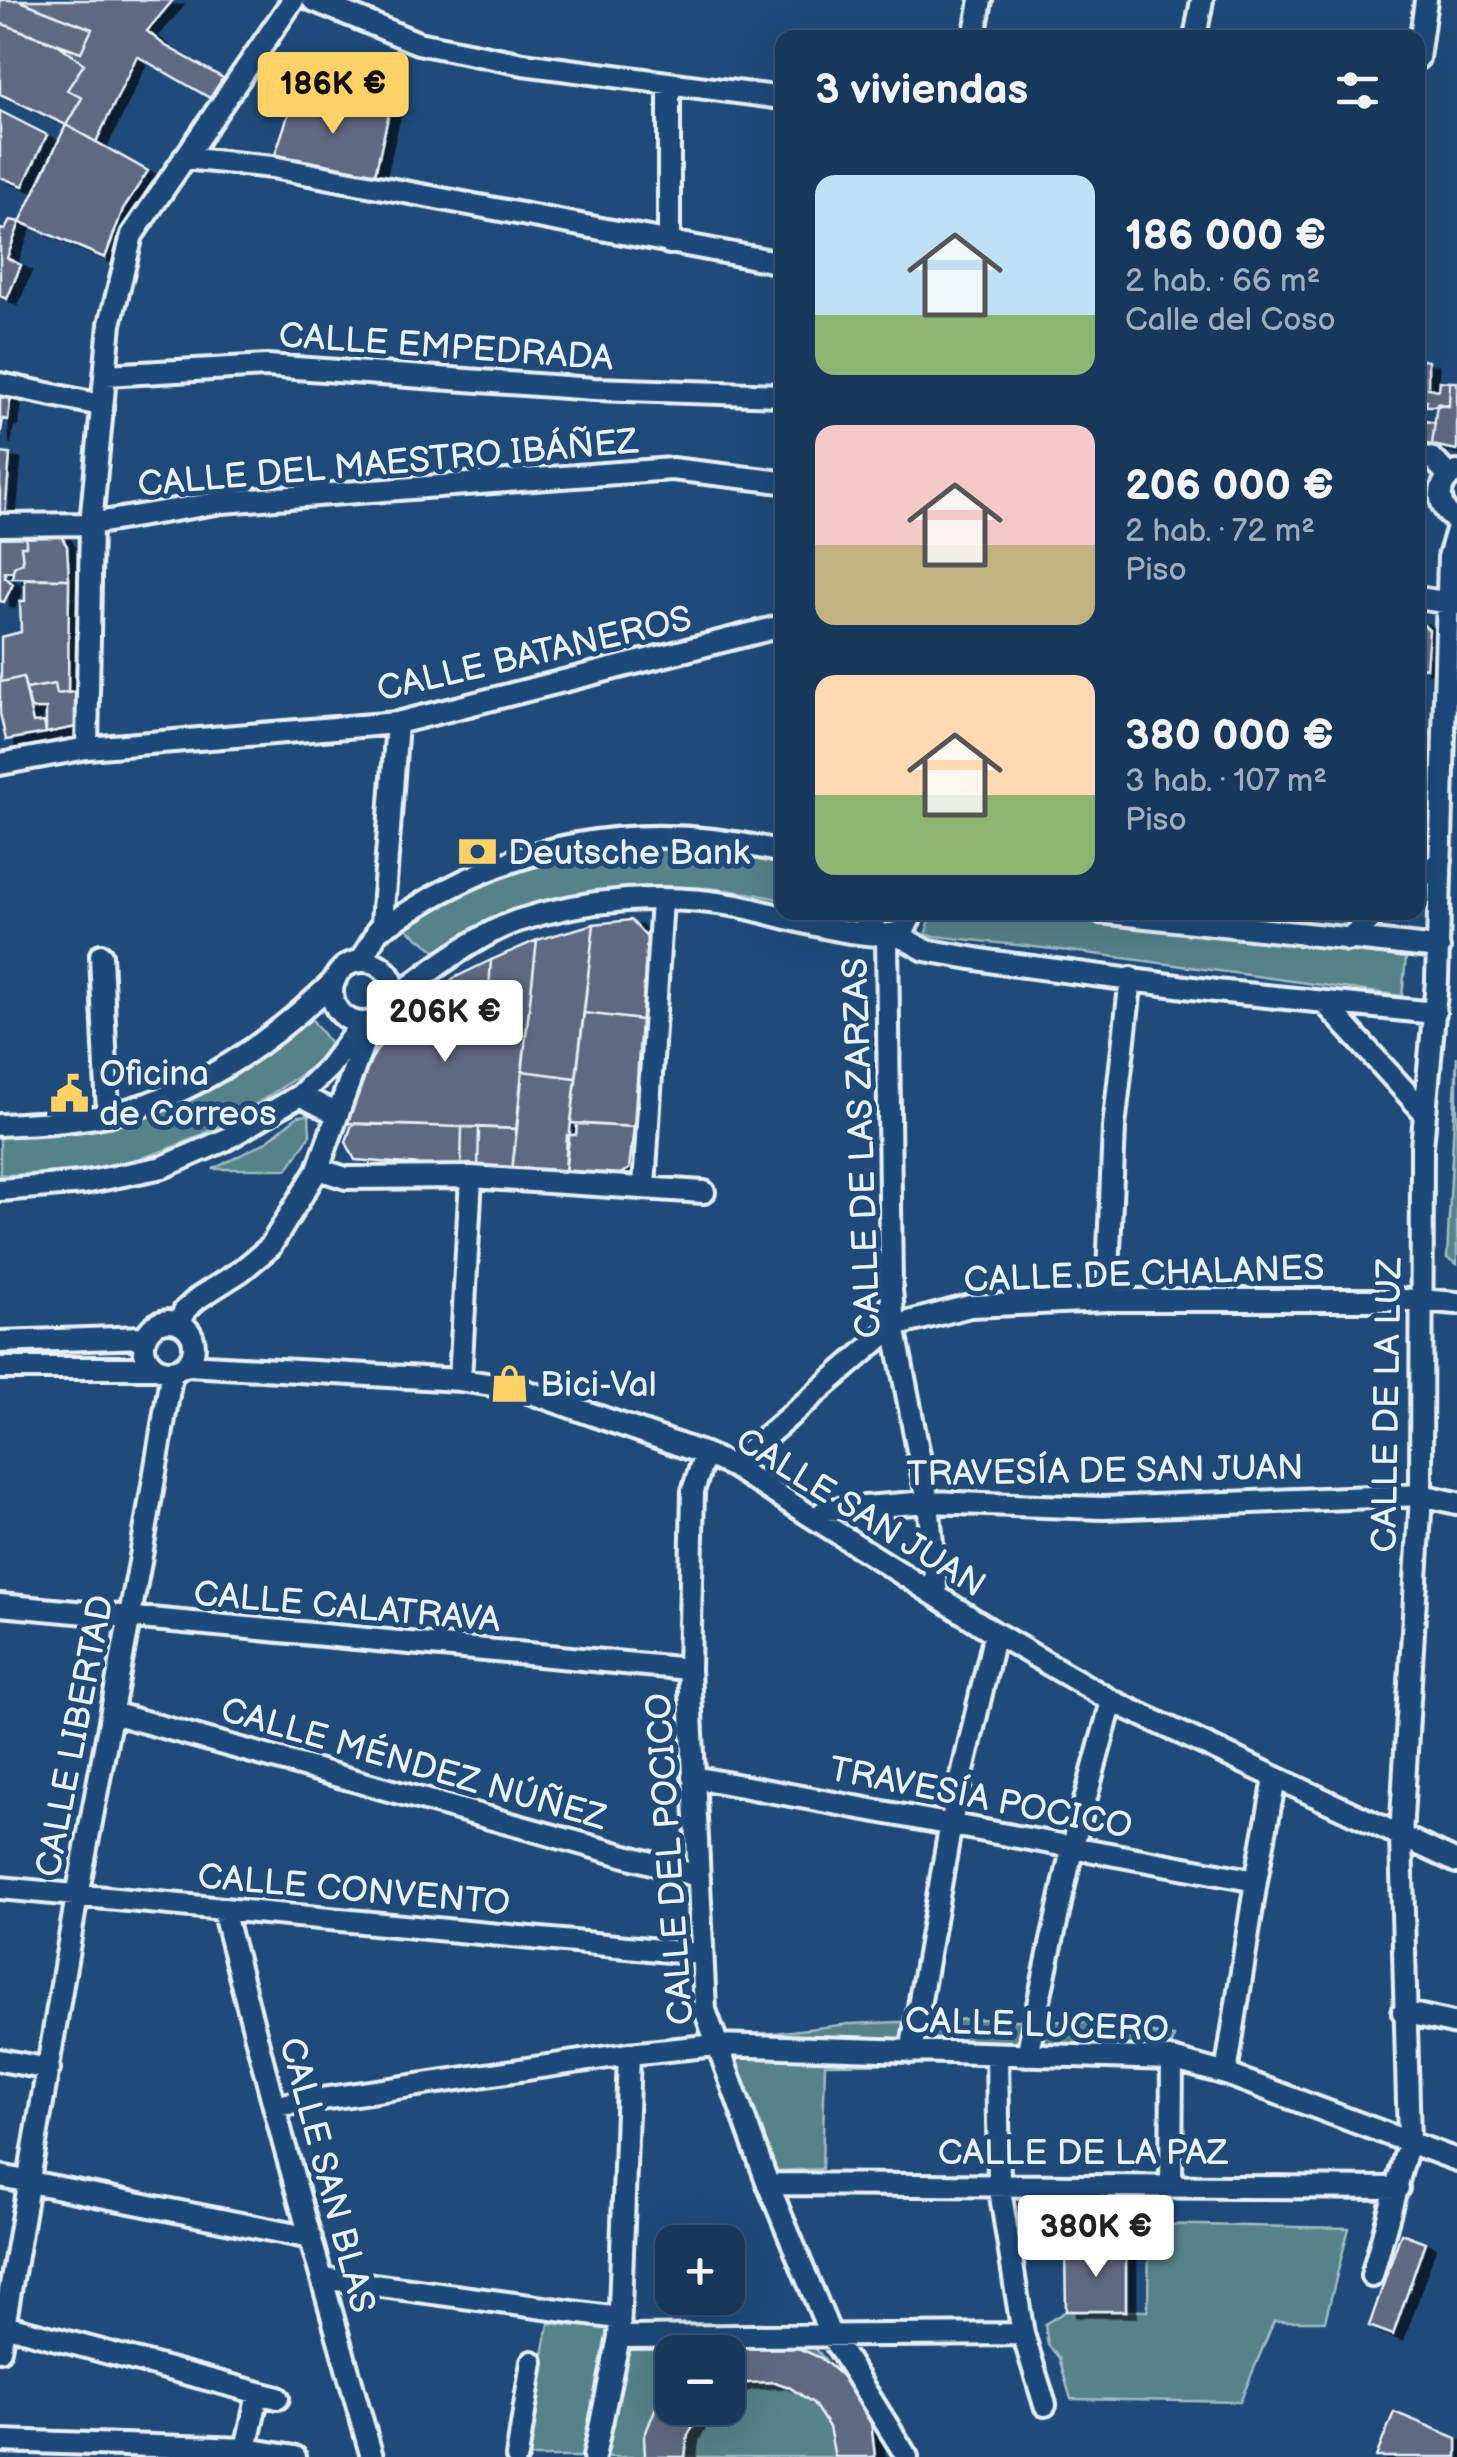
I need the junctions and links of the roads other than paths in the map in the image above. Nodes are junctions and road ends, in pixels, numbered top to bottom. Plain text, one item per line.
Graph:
1 (294, 0) edge
2 (313, 0) edge
3 (981, 0) edge
4 (1202, 0) edge
5 (1426, 0) edge
6 (975, 30) edge
7 (1196, 30) edge
8 (1422, 30) edge
9 (668, 84) junction
10 (775, 97) edge
11 (184, 158) junction
12 (669, 243) junction
13 (775, 262) edge
14 (105, 375) junction
15 (0, 384) edge
16 (775, 395) edge
17 (102, 405) junction
18 (1425, 457) edge
19 (1453, 474) edge
20 (775, 481) edge
21 (1457, 521) edge
22 (91, 524) junction
23 (0, 525) edge
24 (1457, 530) edge
25 (1425, 599) edge
26 (1452, 603) edge
27 (775, 628) edge
28 (397, 723) junction
29 (88, 748) junction
30 (0, 764) edge
31 (775, 851) edge
32 (1441, 860) junction
33 (1425, 874) edge
34 (662, 900) junction
35 (775, 915) edge
36 (797, 920) edge
37 (866, 920) edge
38 (911, 920) edge
39 (1170, 920) edge
40 (1370, 920) edge
41 (377, 931) junction
42 (888, 934) junction
43 (1347, 940) junction
44 (1438, 948) junction
45 (100, 955) dead end
46 (361, 962) junction
47 (1131, 978) junction
48 (335, 980) junction
49 (394, 999) junction
50 (1325, 1003) junction
51 (1435, 1013) junction
52 (367, 1023) junction
53 (300, 1096) junction
54 (1426, 1113) junction
55 (337, 1114) junction
56 (108, 1115) junction
57 (0, 1125) edge
58 (318, 1169) junction
59 (471, 1177) junction
60 (644, 1186) junction
61 (0, 1190) edge
62 (704, 1192) dead end
63 (1107, 1300) junction
64 (1420, 1300) junction
65 (1457, 1303) edge
66 (182, 1324) junction
67 (894, 1326) junction
68 (145, 1336) junction
69 (0, 1342) edge
70 (0, 1368) edge
71 (171, 1368) junction
72 (460, 1380) junction
73 (705, 1454) junction
74 (732, 1466) junction
75 (1421, 1495) junction
76 (928, 1502) junction
77 (1457, 1503) edge
78 (816, 1518) junction
79 (937, 1596) junction
80 (0, 1606) edge
81 (128, 1619) junction
82 (995, 1633) junction
83 (689, 1670) junction
84 (1112, 1701) junction
85 (112, 1713) junction
86 (694, 1776) junction
87 (1275, 1779) junction
88 (951, 1823) junction
89 (1401, 1836) junction
90 (1072, 1849) junction
91 (1457, 1862) edge
92 (698, 1876) junction
93 (1256, 1882) junction
94 (0, 1888) edge
95 (77, 1896) junction
96 (222, 1910) junction
97 (701, 1954) junction
98 (1403, 2012) junction
99 (1457, 2024) edge
100 (716, 2045) junction
101 (911, 2052) junction
102 (629, 2054) junction
103 (1027, 2054) junction
104 (998, 2055) junction
105 (1172, 2059) junction
106 (0, 2060) edge
107 (49, 2069) junction
108 (1226, 2074) junction
109 (274, 2106) junction
110 (1409, 2141) junction
111 (1457, 2160) edge
112 (0, 2176) edge
113 (29, 2181) junction
114 (999, 2183) junction
115 (768, 2184) junction
116 (1171, 2185) junction
117 (1398, 2188) junction
118 (311, 2238) junction
119 (1372, 2276) dead end
120 (322, 2278) junction
121 (2, 2324) edge
122 (619, 2328) junction
123 (830, 2334) junction
124 (1023, 2334) junction
125 (0, 2350) edge
126 (532, 2362) dead end
127 (1045, 2405) dead end
128 (0, 2441) edge
129 (246, 2449) junction
130 (295, 2457) edge
131 (372, 2457) edge
132 (517, 2457) edge
133 (594, 2457) edge
134 (907, 2457) edge

1 - 11 street
2 - 9 street
3 - 6 street
4 - 7 street
5 - 8 street
9 - 10 street
9 - 12 street
11 - 12 street
11 - 14 street
12 - 13 street
14 - 16 street, CALLE EMPEDRADA
14 - 17 street
15 - 17 street
17 - 22 street
18 - 19 street
19 - 21 street
20 - 22 street, CALLE DEL MAESTRO IBÁÑEZ
22 - 23 street, CALLE DEL MAESTRO IBÁÑEZ
22 - 29 street
24 - 26 street, CALLE DE LA LUZ
25 - 26 street
26 - 32 street, CALLE DE LA LUZ
27 - 28 street, CALLE BATANEROS
28 - 29 street, CALLE BATANEROS
28 - 41 street
29 - 30 street, CALLE BATANEROS
31 - 41 street
32 - 33 street
32 - 44 street, CALLE DE LA LUZ
34 - 35 street
34 - 49 street
34 - 60 street
36 - 42 street
37 - 42 street
38 - 42 street
39 - 43 street
40 - 43 street
41 - 46 street
42 - 47 street
42 - 67 street, CALLE DE LAS ZARZAS
43 - 44 street
44 - 51 street, CALLE DE LA LUZ
45 - 56 street
46 - 48 street
46 - 49 street
47 - 50 street
47 - 63 street
48 - 52 street
48 - 56 street
49 - 52 street
50 - 51 street
50 - 54 street
51 - 54 street, CALLE DE LA LUZ
52 - 53 street
52 - 55 street
53 - 55 street
53 - 61 street
54 - 64 street, CALLE DE LA LUZ
55 - 58 street
56 - 57 street
58 - 59 street
58 - 66 street
59 - 60 street
59 - 72 street
60 - 62 street
63 - 64 street, CALLE DE CHALANES
63 - 67 street, CALLE DE CHALANES
64 - 65 street, CALLE DE CHALANES
64 - 75 street, CALLE DE LA LUZ
66 - 68 street
66 - 71 street
67 - 74 street
67 - 76 street, CALLE DE LAS ZARZAS
68 - 69 street
68 - 71 street
70 - 71 street, CALLE SAN JUAN
71 - 72 street, CALLE SAN JUAN
71 - 81 street, CALLE LIBERTAD
72 - 73 street, CALLE SAN JUAN
73 - 74 street, CALLE SAN JUAN
73 - 83 street, CALLE DEL POCICO
74 - 78 street, CALLE SAN JUAN
75 - 76 street, TRAVESÍA DE SAN JUAN
75 - 77 street, TRAVESÍA DE SAN JUAN
75 - 89 street, CALLE DE LA LUZ
76 - 78 street, TRAVESÍA DE SAN JUAN
76 - 79 street, CALLE DE LAS ZARZAS
78 - 79 street, CALLE SAN JUAN
79 - 82 street, CALLE SAN JUAN
80 - 81 street, CALLE CALATRAVA
81 - 83 street, CALLE CALATRAVA
81 - 85 street, CALLE LIBERTAD
82 - 84 street, CALLE SAN JUAN
82 - 88 street
83 - 86 street, CALLE DEL POCICO
84 - 87 street, CALLE SAN JUAN
84 - 90 street
85 - 92 street, CALLE MÉNDEZ NÚÑEZ
85 - 95 street, CALLE LIBERTAD
86 - 88 street, TRAVESÍA POCICO
86 - 92 street, CALLE DEL POCICO
87 - 89 street, CALLE SAN JUAN
87 - 93 street
88 - 90 street, TRAVESÍA POCICO
88 - 101 street
89 - 91 street, CALLE SAN JUAN
89 - 98 street, CALLE DE LA LUZ
90 - 93 street, TRAVESÍA POCICO
90 - 103 street
92 - 97 street, CALLE DEL POCICO
93 - 108 street
94 - 95 street, CALLE CONVENTO
95 - 96 street, CALLE CONVENTO
95 - 107 street, CALLE LIBERTAD
96 - 97 street, CALLE CONVENTO
96 - 109 street, CALLE SAN BLAS
97 - 100 street, CALLE DEL POCICO
98 - 99 street
98 - 110 street, CALLE DE LA LUZ
100 - 101 street, CALLE LUCERO
100 - 102 street, CALLE LUCERO
100 - 115 street, CALLE DEL POCICO
101 - 104 street, CALLE LUCERO
102 - 109 street, CALLE LUCERO
102 - 122 street
103 - 104 street, CALLE LUCERO
103 - 105 street, CALLE LUCERO
104 - 114 street
105 - 108 street, CALLE LUCERO
105 - 116 street
106 - 107 street
107 - 113 street, CALLE LIBERTAD
108 - 110 street, CALLE LUCERO
109 - 118 street, CALLE SAN BLAS
110 - 111 street, CALLE LUCERO
110 - 117 street, CALLE DE LA LUZ
112 - 113 street
113 - 118 street
113 - 121 street, CALLE LIBERTAD
114 - 115 street, CALLE DE LA PAZ
114 - 116 street, CALLE DE LA PAZ
114 - 124 street
115 - 123 street, CALLE DEL POCICO
116 - 117 street, CALLE DE LA PAZ
117 - 119 street, CALLE DE LA LUZ
118 - 120 street, CALLE SAN BLAS
120 - 122 street
120 - 131 street, CALLE SAN BLAS
121 - 125 street, CALLE LIBERTAD
121 - 129 street
122 - 123 street
122 - 133 street
123 - 124 street
123 - 134 street, CALLE DEL POCICO
124 - 127 street
126 - 132 street
128 - 129 street
129 - 130 street

